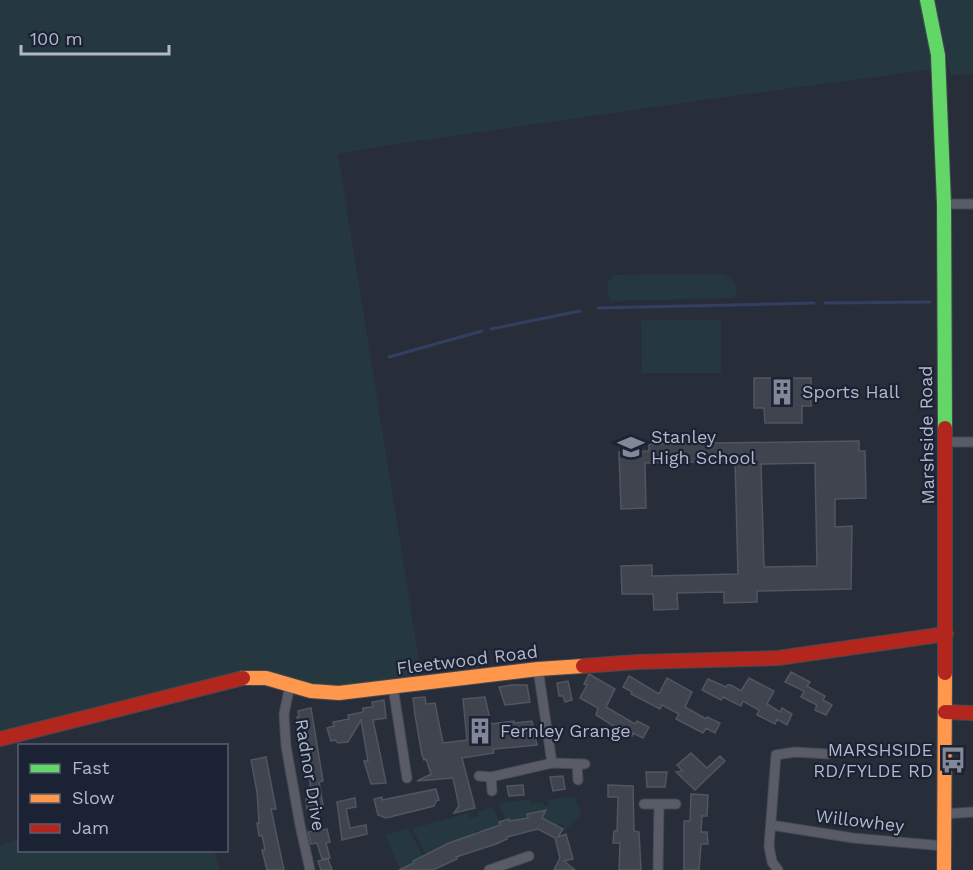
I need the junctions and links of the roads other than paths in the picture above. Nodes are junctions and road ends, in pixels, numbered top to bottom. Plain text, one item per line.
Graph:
1 (927, 0) edge
2 (944, 204) junction
3 (973, 204) edge
4 (945, 442) junction
5 (973, 442) edge
6 (946, 634) junction
7 (538, 669) junction
8 (290, 685) junction
9 (393, 687) junction
10 (945, 712) junction
11 (973, 713) edge
12 (0, 739) edge
13 (828, 754) dead end
14 (552, 763) junction
15 (479, 776) dead end
16 (491, 777) junction
17 (407, 778) dead end
18 (578, 780) dead end
19 (492, 791) dead end
20 (644, 804) dead end
21 (659, 804) junction
22 (676, 804) dead end
23 (973, 812) edge
24 (943, 814) junction
25 (771, 825) junction
26 (944, 846) junction
27 (529, 856) dead end
28 (310, 870) edge
29 (489, 870) edge
30 (658, 870) edge
31 (778, 870) edge
32 (944, 870) edge

1 - 2 street, Marshside Road
2 - 3 street
2 - 4 street, Marshside Road
4 - 5 street
4 - 6 street, Marshside Road
6 - 7 street, Fleetwood Road
6 - 10 street, Marshside Road
7 - 9 street, Fleetwood Road
7 - 14 street
8 - 9 street, Fleetwood Road
8 - 12 street, Fleetwood Road
8 - 28 street, Radnor Drive
9 - 17 street
10 - 11 street
10 - 24 street, Marshside Road
13 - 25 street
14 - 16 street
14 - 18 street
15 - 16 street
16 - 19 street
20 - 21 street
21 - 22 street
21 - 30 street
23 - 24 street
24 - 26 street, Marshside Road
25 - 26 street, Willowhey
25 - 31 street
26 - 32 street, Marshside Road
27 - 29 street

